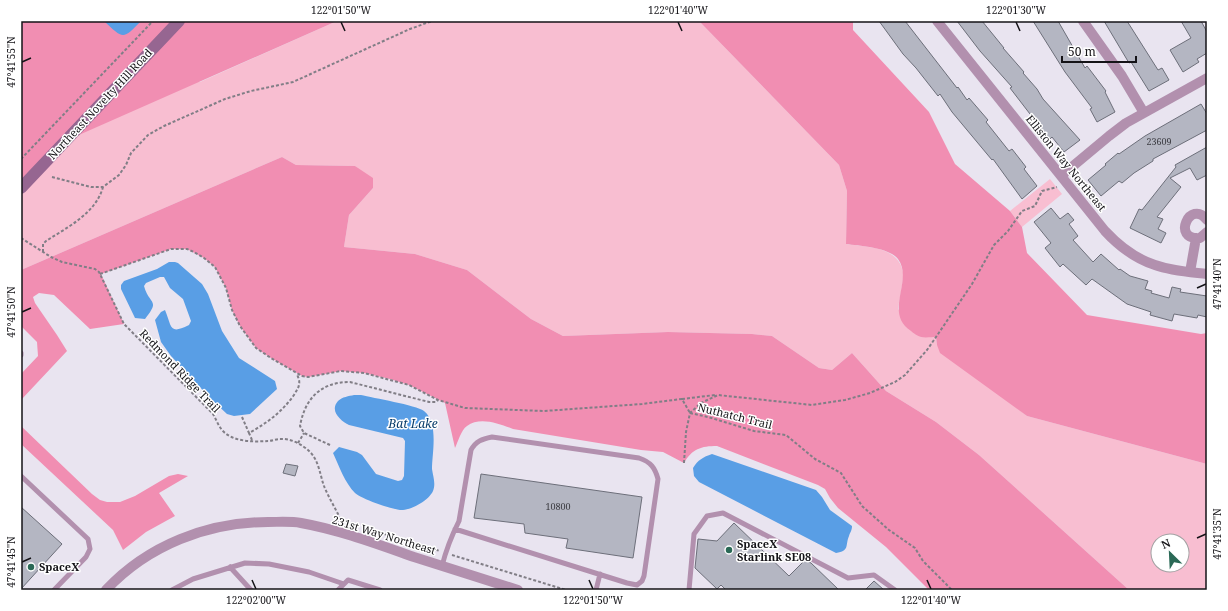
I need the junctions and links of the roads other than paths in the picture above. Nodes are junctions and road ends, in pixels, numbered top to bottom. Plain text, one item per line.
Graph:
1 (179, 21) edge
2 (937, 21) edge
3 (1083, 21) edge
4 (1207, 78) edge
5 (1144, 113) junction
6 (1061, 176) junction
7 (21, 188) edge
8 (1207, 220) edge
9 (1207, 232) edge
10 (1196, 238) junction
11 (1190, 272) junction
12 (1207, 274) edge
13 (21, 476) edge
14 (455, 529) junction
15 (442, 566) junction
16 (230, 567) junction
17 (600, 574) junction
18 (344, 584) junction
19 (54, 590) edge
20 (106, 590) edge
21 (172, 590) edge
22 (251, 590) edge
23 (338, 590) edge
24 (380, 590) edge
25 (518, 590) edge
26 (596, 590) edge
27 (689, 590) edge
28 (895, 590) edge

1 - 7 main road, Northeast Novelty Hill Road
2 - 6 street, Elliston Way Northeast
3 - 5 street
4 - 5 street
5 - 6 street
6 - 11 street, Elliston Way Northeast
8 - 10 street
9 - 10 street
10 - 11 street
11 - 12 street, Elliston Way Northeast
13 - 19 lane
14 - 15 lane
14 - 17 lane
14 - 17 lane
15 - 20 street, 231st Way Northeast
15 - 25 street, 231st Way Northeast
16 - 18 lane
16 - 21 lane
16 - 22 lane
17 - 26 lane
18 - 23 lane
18 - 24 lane
27 - 28 lane

